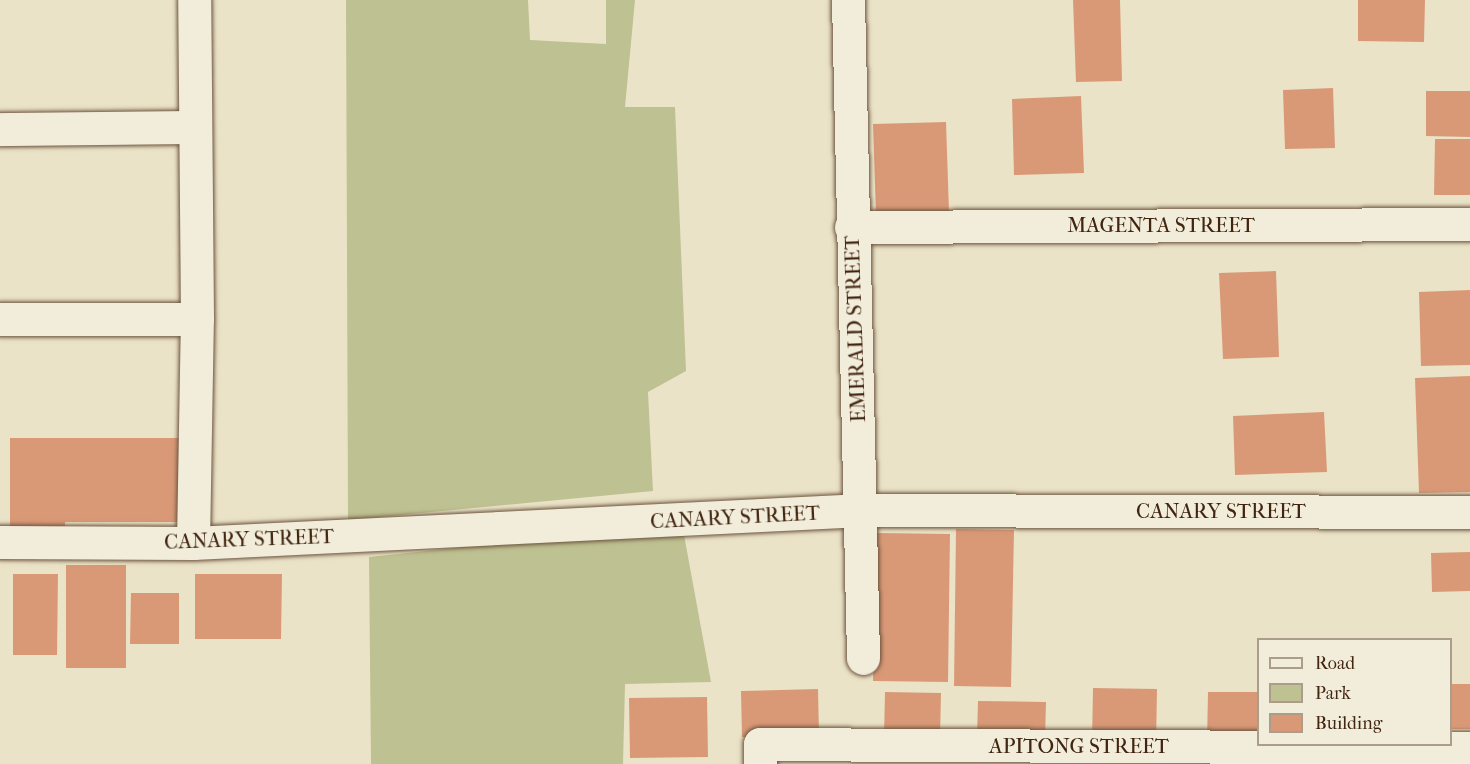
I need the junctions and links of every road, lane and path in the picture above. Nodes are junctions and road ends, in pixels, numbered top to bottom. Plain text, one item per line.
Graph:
1 (194, 0) edge
2 (848, 0) edge
3 (195, 127) junction
4 (0, 129) edge
5 (1470, 224) edge
6 (851, 226) junction
7 (0, 319) edge
8 (196, 319) junction
9 (862, 510) junction
10 (1470, 512) edge
11 (0, 542) edge
12 (193, 543) junction
13 (863, 658) dead end
14 (1470, 748) edge
15 (760, 754) edge

1 - 3 street
2 - 6 street, EMERALD STREET
3 - 4 street
3 - 8 street
5 - 6 street, MAGENTA STREET
6 - 9 street, EMERALD STREET
7 - 8 street
8 - 12 street
9 - 10 street, CANARY STREET
9 - 12 street, CANARY STREET
9 - 13 street, EMERALD STREET
11 - 12 street, CANARY STREET
14 - 15 street, APITONG STREET

